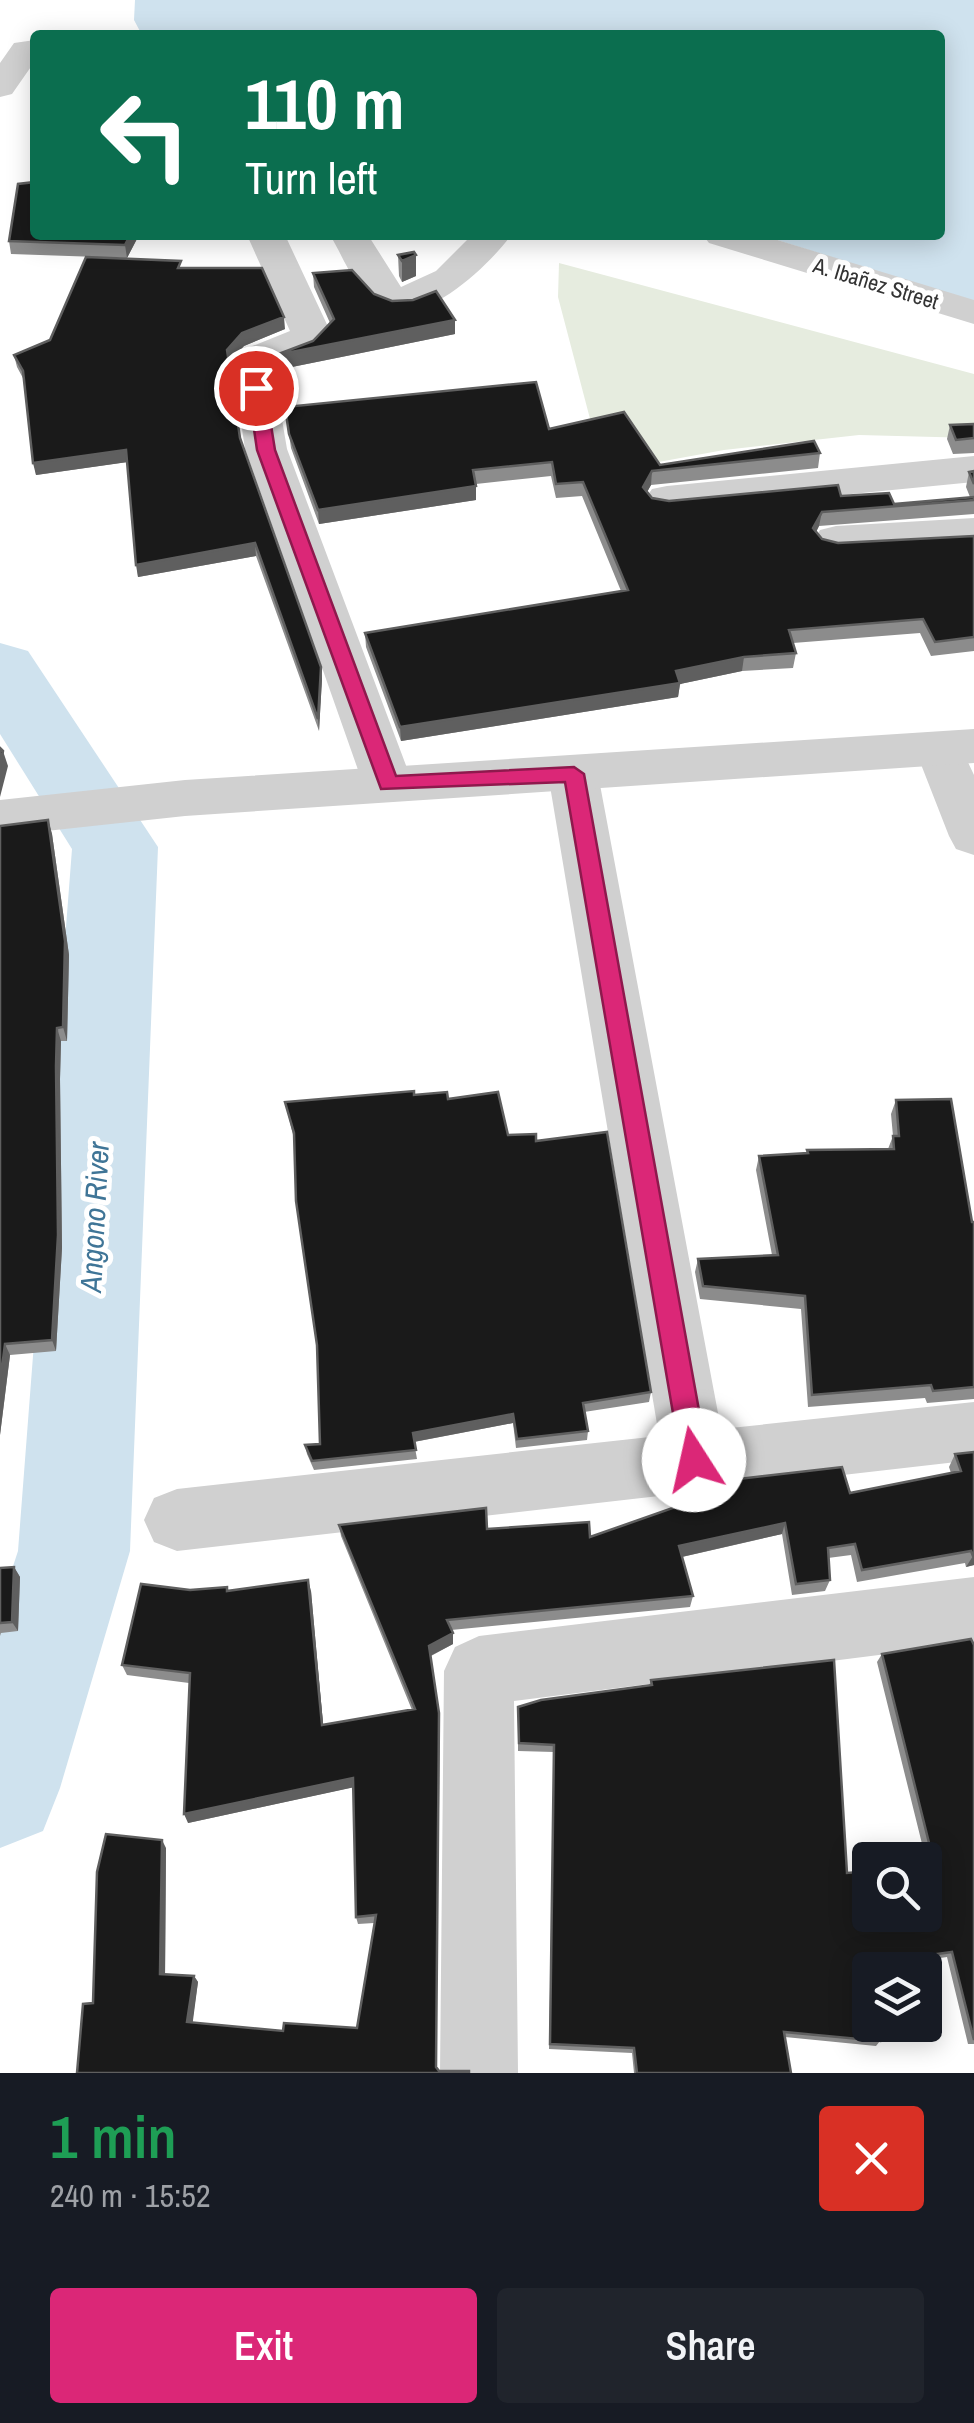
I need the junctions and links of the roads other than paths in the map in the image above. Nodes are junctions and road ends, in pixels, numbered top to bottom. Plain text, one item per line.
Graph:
1 (30, 50) edge
2 (0, 87) edge
3 (268, 240) edge
4 (353, 240) edge
5 (488, 240) edge
6 (738, 240) edge
7 (974, 312) edge
8 (974, 469) edge
9 (667, 499) edge
10 (974, 532) edge
11 (836, 540) edge
12 (956, 747) edge
13 (574, 774) junction
14 (388, 784) junction
15 (16, 816) edge
16 (974, 836) edge
17 (974, 1431) edge
18 (694, 1460) junction
19 (177, 1520) dead end
20 (974, 1610) edge
21 (478, 2073) edge

1 - 2 street
3 - 14 street
4 - 5 street
6 - 7 street, A. Ibañez Street
8 - 9 street
10 - 11 street
12 - 13 street
12 - 16 street
13 - 14 street
13 - 18 street
14 - 15 street
17 - 18 street
18 - 19 street
20 - 21 street

